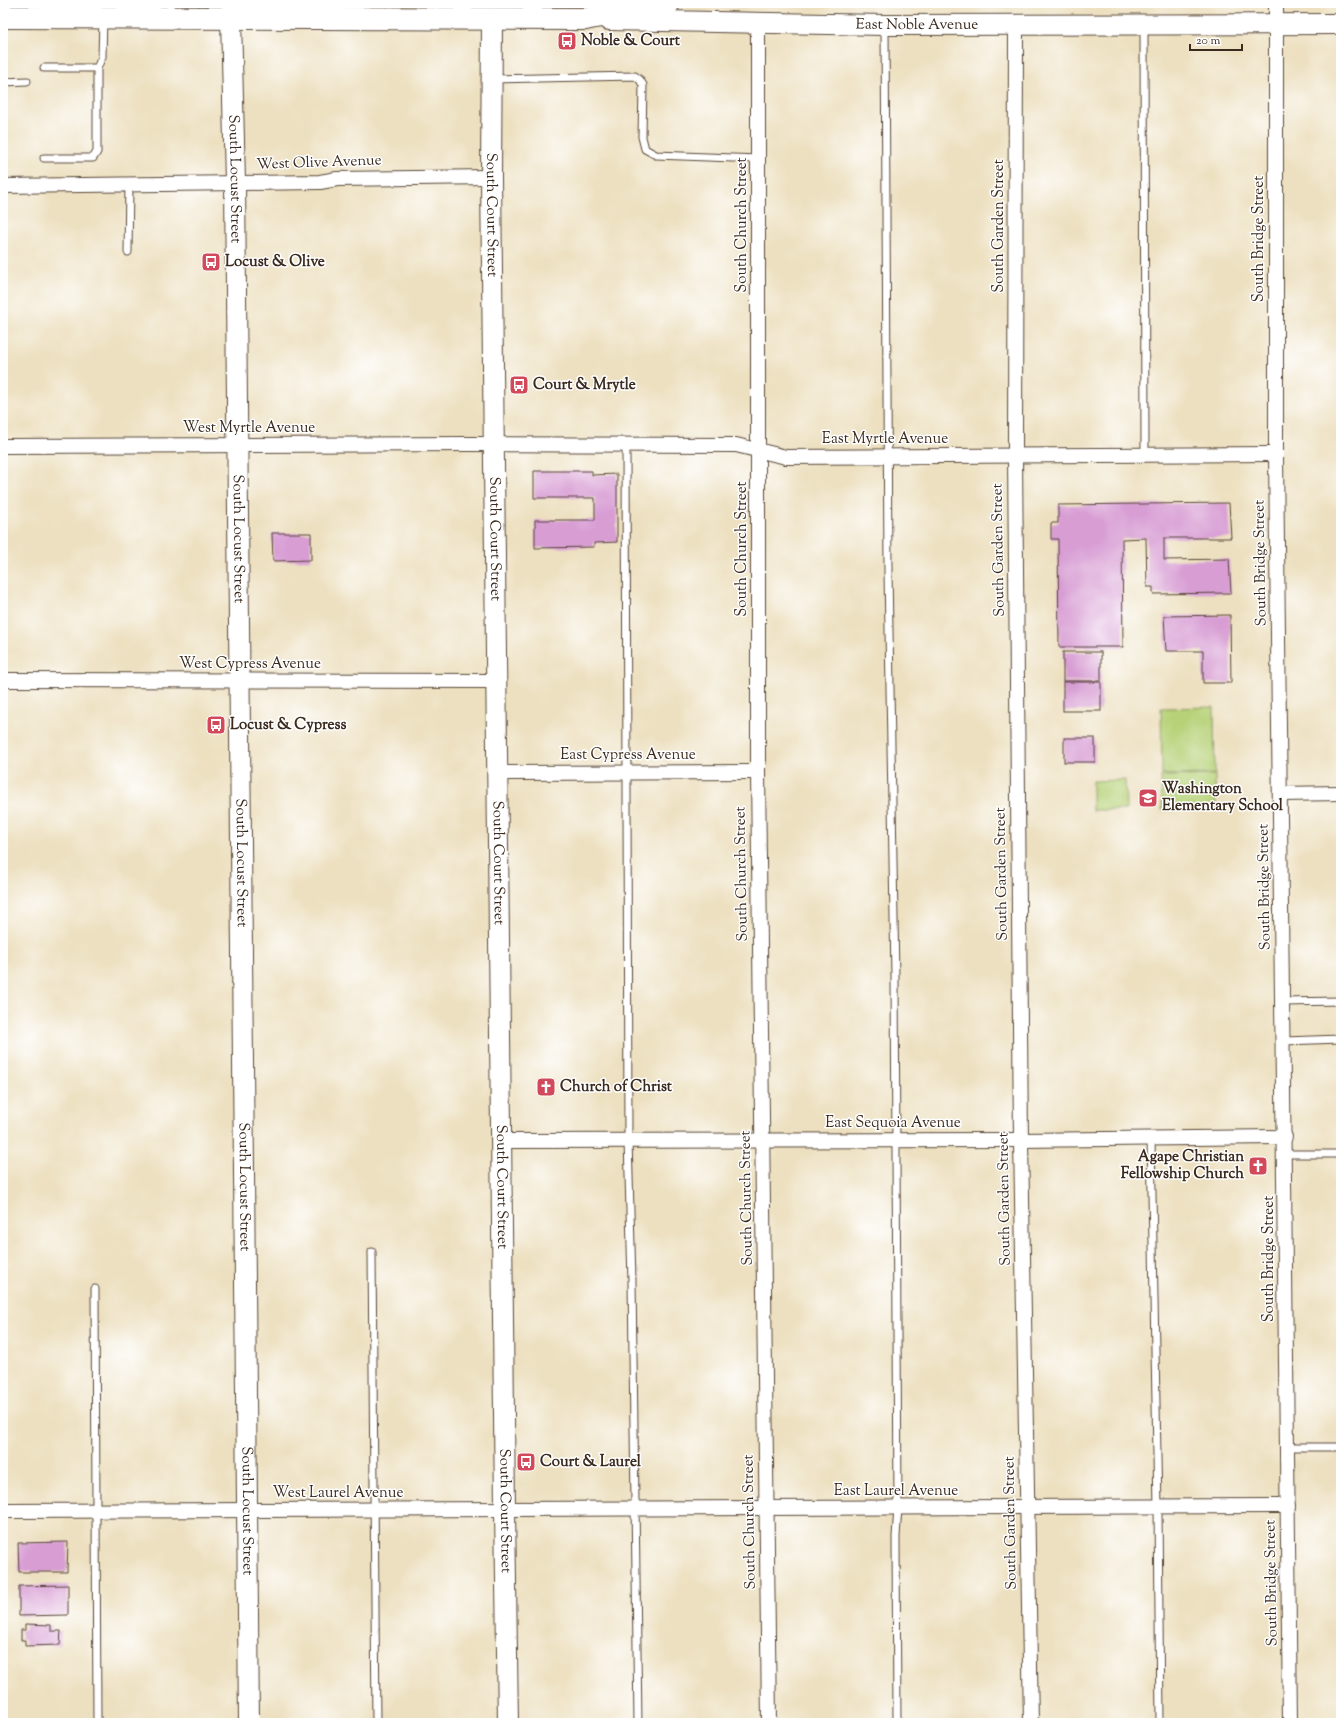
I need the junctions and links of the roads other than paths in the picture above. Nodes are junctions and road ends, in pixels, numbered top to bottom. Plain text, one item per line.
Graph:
1 (669, 3) edge
2 (1276, 3) edge
3 (171, 10) edge
4 (231, 10) edge
5 (492, 11) edge
6 (3, 17) edge
7 (103, 17) junction
8 (585, 19) junction
9 (758, 24) junction
10 (1276, 24) junction
11 (1341, 24) edge
12 (885, 25) junction
13 (1144, 25) junction
14 (1016, 26) junction
15 (44, 68) dead end
16 (97, 68) junction
17 (492, 79) junction
18 (27, 81) dead end
19 (3, 82) edge
20 (44, 158) dead end
21 (758, 159) junction
22 (491, 177) junction
23 (235, 182) junction
24 (129, 185) junction
25 (3, 186) edge
26 (128, 252) dead end
27 (495, 444) junction
28 (626, 444) junction
29 (237, 445) junction
30 (3, 446) edge
31 (759, 450) junction
32 (1146, 454) junction
33 (1276, 454) junction
34 (1015, 455) junction
35 (887, 456) junction
36 (3, 680) edge
37 (240, 681) junction
38 (496, 681) junction
39 (628, 772) junction
40 (758, 772) junction
41 (498, 773) junction
42 (1341, 793) edge
43 (1281, 794) junction
44 (1341, 1001) edge
45 (1283, 1002) junction
46 (1341, 1039) edge
47 (1284, 1041) junction
48 (1285, 1137) junction
49 (1151, 1139) junction
50 (628, 1140) junction
51 (763, 1140) junction
52 (895, 1140) junction
53 (1021, 1140) junction
54 (501, 1141) junction
55 (1285, 1154) junction
56 (1341, 1154) edge
57 (372, 1252) dead end
58 (95, 1289) dead end
59 (1341, 1447) edge
60 (1287, 1448) junction
61 (1288, 1506) junction
62 (898, 1507) junction
63 (1027, 1507) junction
64 (636, 1508) junction
65 (1158, 1508) junction
66 (767, 1509) junction
67 (95, 1510) junction
68 (247, 1510) junction
69 (374, 1510) junction
70 (505, 1510) junction
71 (3, 1511) edge
72 (97, 1723) edge
73 (249, 1723) edge
74 (376, 1723) edge
75 (508, 1723) edge
76 (638, 1723) edge
77 (769, 1723) edge
78 (897, 1723) edge
79 (1031, 1723) edge
80 (1160, 1723) edge
81 (1290, 1723) edge

1 - 8 main road
2 - 10 street, South Bridge Street
3 - 4 main road, East Noble Avenue
3 - 7 main road, East Noble Avenue
4 - 5 main road, East Noble Avenue
4 - 23 street, South Locust Street
5 - 8 main road, East Noble Avenue
5 - 17 street, South Court Street
6 - 7 main road, East Noble Avenue
7 - 16 lane
8 - 9 street, East Noble Avenue
9 - 12 street, East Noble Avenue
9 - 21 street, South Church Street
10 - 11 street, East Noble Avenue
10 - 13 street, East Noble Avenue
10 - 33 street, South Bridge Street
12 - 14 street, East Noble Avenue
12 - 35 lane
13 - 14 street, East Noble Avenue
13 - 32 lane
14 - 34 street, South Garden Street
15 - 16 lane
16 - 20 lane
17 - 21 lane
17 - 22 street, South Court Street
18 - 19 lane
21 - 31 street, South Church Street
22 - 23 street, West Olive Avenue
22 - 27 street, South Court Street
23 - 24 street, West Olive Avenue
23 - 29 street, South Locust Street
24 - 25 street, West Olive Avenue
24 - 26 lane
27 - 28 street, East Myrtle Avenue
27 - 29 street, West Myrtle Avenue
27 - 38 street, South Court Street
28 - 31 street, East Myrtle Avenue
28 - 39 lane
29 - 30 street, West Myrtle Avenue
29 - 37 street, South Locust Street
31 - 35 street, East Myrtle Avenue
31 - 40 street, South Church Street
32 - 33 street, East Myrtle Avenue
32 - 34 street, East Myrtle Avenue
33 - 43 street, South Bridge Street
34 - 35 street, East Myrtle Avenue
34 - 53 street, South Garden Street
35 - 52 lane
36 - 37 street, West Cypress Avenue
37 - 38 street, West Cypress Avenue
37 - 68 street, South Locust Street
38 - 41 street, South Court Street
39 - 40 street, East Cypress Avenue
39 - 41 street, East Cypress Avenue
39 - 50 lane
40 - 51 street, South Church Street
41 - 54 street, South Court Street
42 - 43 street
43 - 45 street, South Bridge Street
44 - 45 lane
45 - 47 street, South Bridge Street
46 - 47 lane
47 - 48 street, South Bridge Street
48 - 49 street, East Sequoia Avenue
48 - 55 street, South Bridge Street
49 - 53 street, East Sequoia Avenue
49 - 65 lane
50 - 51 street, East Sequoia Avenue
50 - 54 street, East Sequoia Avenue
50 - 64 lane
51 - 52 street, East Sequoia Avenue
51 - 66 street, South Church Street
52 - 53 street, East Sequoia Avenue
52 - 62 lane
53 - 63 street, South Garden Street
54 - 70 street, South Court Street
55 - 56 lane
55 - 60 street, South Bridge Street
57 - 69 lane
58 - 67 lane
59 - 60 lane
60 - 61 street, South Bridge Street
61 - 65 street, East Laurel Avenue
61 - 81 street, South Bridge Street
62 - 63 street, East Laurel Avenue
62 - 66 street, East Laurel Avenue
62 - 78 lane
63 - 65 street, East Laurel Avenue
63 - 79 street, South Garden Street
64 - 66 street, East Laurel Avenue
64 - 70 street, East Laurel Avenue
64 - 76 lane
65 - 80 lane
66 - 77 street, South Church Street
67 - 68 street, West Laurel Avenue
67 - 71 street, West Laurel Avenue
67 - 72 lane
68 - 69 street, West Laurel Avenue
68 - 73 street, South Locust Street
69 - 70 street, West Laurel Avenue
69 - 74 lane
70 - 75 street, South Court Street

